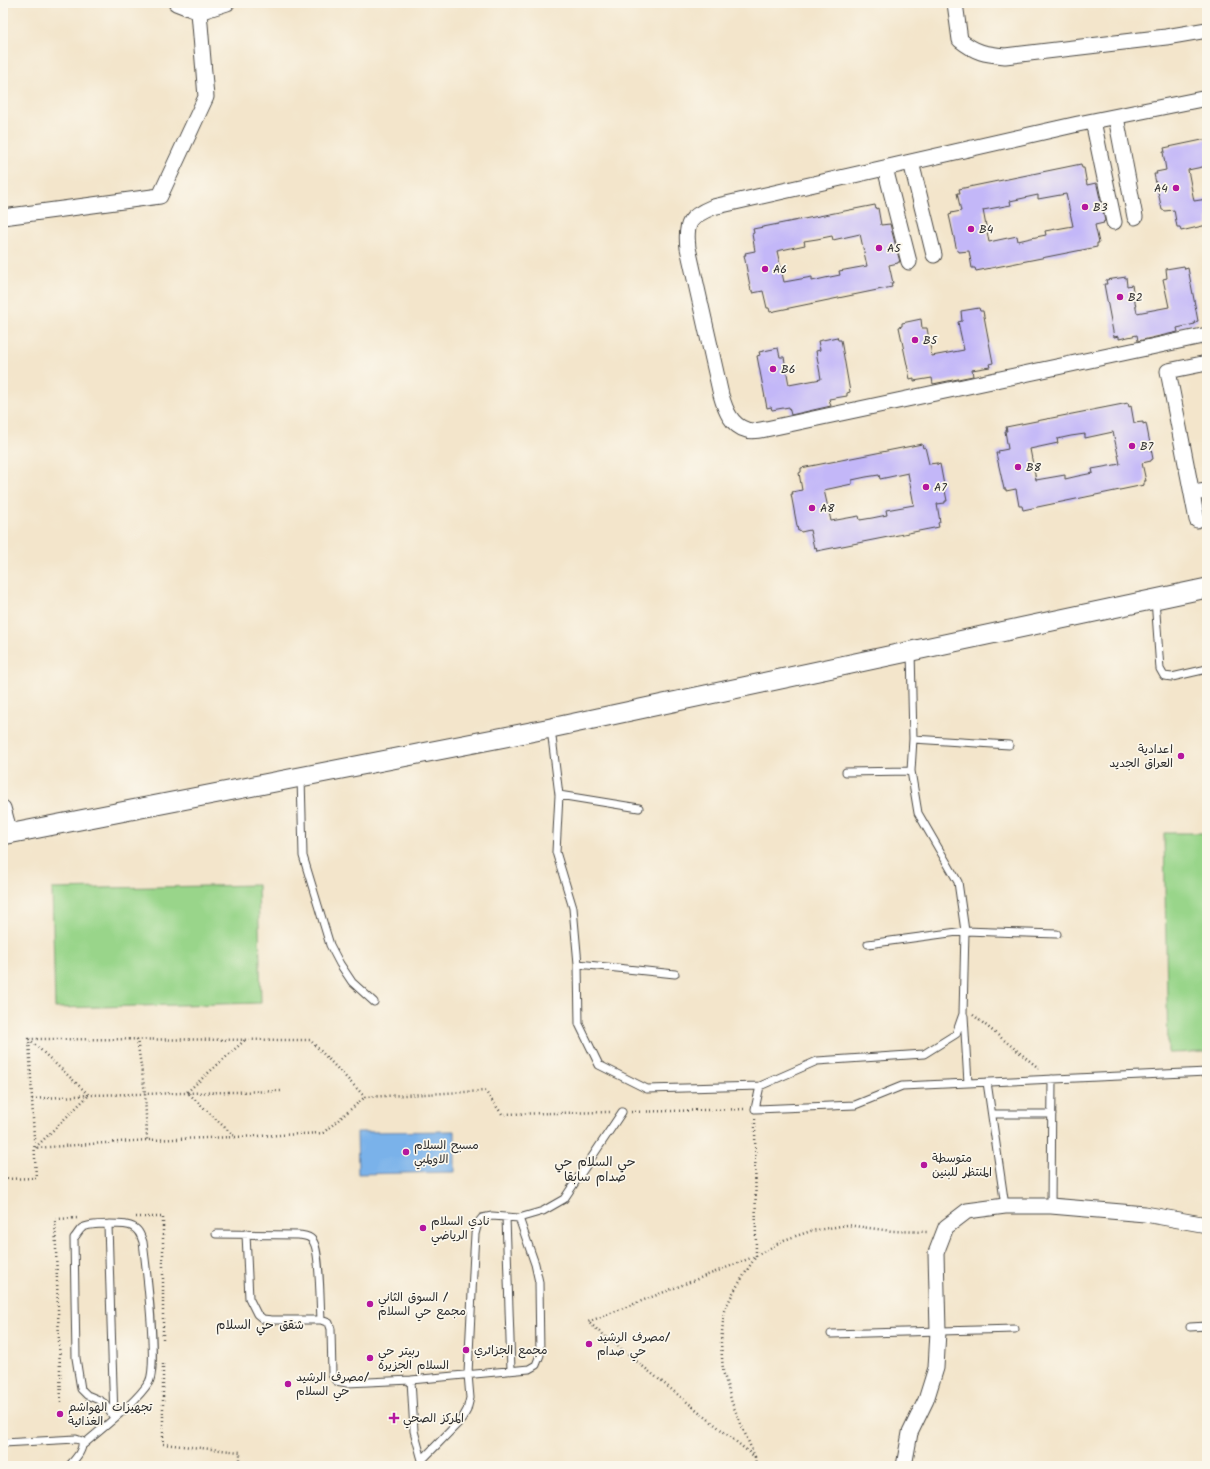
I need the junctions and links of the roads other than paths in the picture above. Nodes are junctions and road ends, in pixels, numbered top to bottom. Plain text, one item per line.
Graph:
1 (176, 3) edge
2 (227, 3) edge
3 (955, 3) edge
4 (199, 12) junction
5 (1207, 30) edge
6 (1207, 98) edge
7 (1116, 117) junction
8 (1093, 121) junction
9 (911, 162) junction
10 (885, 168) junction
11 (3, 217) edge
12 (1135, 217) dead end
13 (1114, 222) dead end
14 (934, 255) dead end
15 (909, 262) dead end
16 (1207, 335) edge
17 (1207, 363) edge
18 (1207, 491) edge
19 (1192, 494) junction
20 (1197, 520) dead end
21 (1207, 588) edge
22 (1155, 599) junction
23 (911, 651) junction
24 (1207, 669) edge
25 (551, 728) junction
26 (913, 739) junction
27 (1009, 745) dead end
28 (911, 771) junction
29 (846, 772) dead end
30 (301, 777) junction
31 (559, 795) junction
32 (3, 808) edge
33 (639, 808) dead end
34 (6, 835) edge
35 (965, 930) junction
36 (1057, 934) dead end
37 (868, 944) dead end
38 (578, 964) junction
39 (675, 974) dead end
40 (374, 1002) dead end
41 (963, 1007) junction
42 (1207, 1072) edge
43 (1052, 1079) junction
44 (987, 1082) junction
45 (968, 1083) junction
46 (760, 1086) junction
47 (622, 1112) road end
48 (992, 1114) junction
49 (1052, 1114) junction
50 (1005, 1206) junction
51 (1051, 1206) junction
52 (506, 1217) junction
53 (519, 1218) junction
54 (108, 1225) junction
55 (1207, 1225) edge
56 (216, 1234) dead end
57 (246, 1234) junction
58 (321, 1320) junction
59 (1207, 1326) edge
60 (1190, 1327) dead end
61 (1016, 1329) dead end
62 (938, 1331) junction
63 (831, 1334) dead end
64 (511, 1370) junction
65 (468, 1374) junction
66 (410, 1380) junction
67 (114, 1418) junction
68 (3, 1443) edge
69 (83, 1446) junction
70 (422, 1463) edge
71 (70, 1466) edge
72 (904, 1466) edge

1 - 4 street
2 - 4 street
3 - 5 street
4 - 11 street
6 - 7 street
7 - 8 street
7 - 12 street
8 - 9 street
8 - 13 street
9 - 10 street
9 - 14 street
10 - 15 street
10 - 16 street
17 - 19 street
18 - 19 street
19 - 20 street
21 - 22 street
22 - 23 street
22 - 24 lane
23 - 25 street
23 - 26 lane
25 - 30 street
25 - 31 lane
26 - 27 lane
26 - 28 lane
28 - 29 lane
28 - 35 lane
30 - 34 street
30 - 40 lane
31 - 33 lane
31 - 38 lane
32 - 34 street
35 - 36 lane
35 - 37 lane
35 - 41 lane
38 - 39 lane
38 - 46 lane
41 - 45 lane
41 - 46 lane
42 - 43 lane
43 - 44 lane
43 - 49 lane
44 - 45 lane
44 - 48 lane
45 - 46 lane
47 - 53 lane
48 - 49 lane
48 - 50 lane
49 - 51 lane
50 - 51 street
50 - 62 street
51 - 55 street
52 - 53 lane
52 - 64 lane
52 - 65 lane
53 - 64 lane
54 - 67 lane
54 - 67 lane
54 - 67 lane
56 - 57 lane
57 - 58 lane
57 - 58 lane
58 - 66 lane
59 - 60 lane
61 - 62 lane
62 - 63 lane
62 - 72 street
64 - 65 lane
65 - 66 lane
65 - 70 lane
66 - 70 lane
67 - 69 lane
68 - 69 lane
69 - 71 lane

